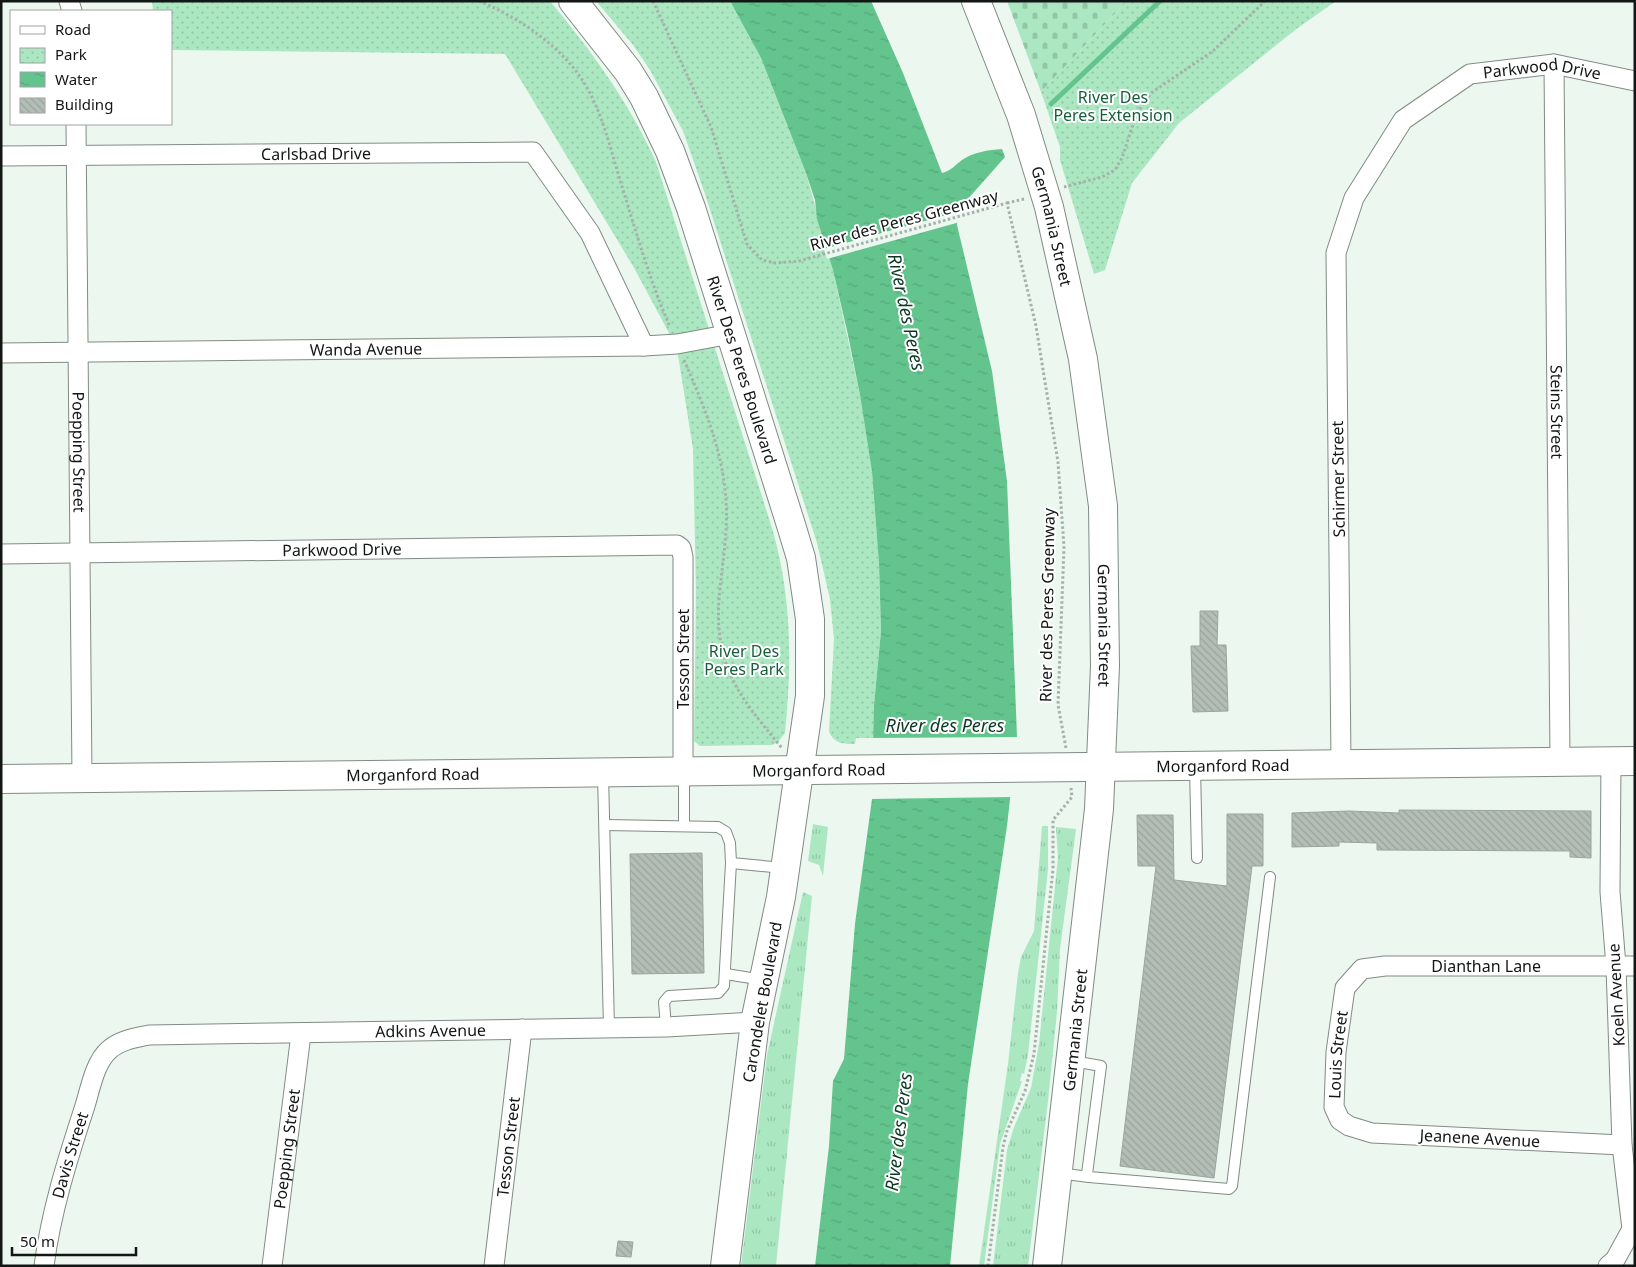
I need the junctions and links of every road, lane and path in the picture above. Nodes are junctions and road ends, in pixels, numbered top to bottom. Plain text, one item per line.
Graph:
1 (479, 1) edge
2 (573, 1) edge
3 (653, 1) edge
4 (976, 1) edge
5 (1265, 1) edge
6 (1554, 64) junction
7 (1635, 81) edge
8 (76, 125) edge
9 (1, 156) edge
10 (76, 156) junction
11 (1068, 186) dead end
12 (1024, 198) dead end
13 (1354, 198) joint
14 (1007, 204) junction
15 (671, 330) dead end
16 (731, 334) junction
17 (644, 346) junction
18 (1, 353) edge
19 (78, 354) junction
20 (682, 356) dead end
21 (681, 548) joint
22 (1, 554) edge
23 (79, 554) junction
24 (1065, 738) dead end
25 (1560, 760) junction
26 (1623, 761) edge
27 (1340, 763) junction
28 (1195, 764) junction
29 (1102, 765) junction
30 (800, 769) junction
31 (684, 771) junction
32 (603, 772) junction
33 (82, 778) junction
34 (1, 779) edge
35 (1072, 797) dead end
36 (605, 825) junction
37 (684, 826) junction
38 (1197, 858) dead end
39 (731, 863) junction
40 (785, 868) junction
41 (1270, 877) dead end
42 (1616, 966) junction
43 (1635, 966) edge
44 (726, 974) junction
45 (764, 980) junction
46 (1345, 988) joint
47 (755, 1022) junction
48 (666, 1027) junction
49 (609, 1028) junction
50 (522, 1029) junction
51 (301, 1034) junction
52 (109, 1050) joint
53 (1072, 1061) junction
54 (1340, 1120) joint
55 (1622, 1145) junction
56 (1058, 1173) junction
57 (1089, 1177) junction
58 (44, 1266) edge
59 (272, 1266) edge
60 (494, 1266) edge
61 (725, 1266) edge
62 (988, 1266) edge
63 (1046, 1266) edge
64 (1608, 1266) edge

1 - 15 path
2 - 16 main road, River Des Peres Boulevard
3 - 14 path, River des Peres Greenway
4 - 29 main road, Germania Street
5 - 11 path
6 - 7 street, Parkwood Drive
6 - 13 street, Parkwood Drive
6 - 25 street, Steins Street
8 - 10 street, Poepping Street
9 - 10 street, Carlsbad Drive
10 - 17 street, Carlsbad Drive
10 - 19 street, Poepping Street
12 - 14 path
13 - 27 street, Schirmer Street
14 - 24 path, River des Peres Greenway
16 - 17 street, Wanda Avenue
16 - 30 main road, River Des Peres Boulevard
17 - 19 street, Wanda Avenue
18 - 19 street, Wanda Avenue
19 - 23 street, Poepping Street
20 - 30 path
21 - 23 street, Parkwood Drive
21 - 31 street, Tesson Street
22 - 23 street, Parkwood Drive
23 - 33 street, Poepping Street
25 - 26 main road, Morganford Road
25 - 27 main road, Morganford Road
26 - 42 street, Koeln Avenue
27 - 28 main road, Morganford Road
28 - 29 main road, Morganford Road
28 - 38 lane
29 - 30 main road, Morganford Road
29 - 53 main road, Germania Street
30 - 31 main road, Morganford Road
30 - 40 main road, Carondelet Boulevard
31 - 32 main road, Morganford Road
31 - 37 lane
32 - 33 main road, Morganford Road
32 - 36 lane
33 - 34 main road, Morganford Road
35 - 62 path
36 - 37 lane
36 - 49 lane
37 - 39 lane
39 - 40 lane
39 - 44 lane
40 - 45 main road, Carondelet Boulevard
41 - 57 lane
42 - 43 street, Dianthan Lane
42 - 46 street, Dianthan Lane
42 - 55 street, Koeln Avenue
44 - 45 lane
44 - 48 lane
45 - 47 main road, Carondelet Boulevard
46 - 54 street, Louis Street
47 - 48 street, Adkins Avenue
47 - 61 main road, Carondelet Boulevard
48 - 49 street, Adkins Avenue
49 - 50 street, Adkins Avenue
50 - 51 street, Adkins Avenue
50 - 60 street, Tesson Street
51 - 52 street, Adkins Avenue
51 - 59 street, Poepping Street
52 - 58 street, Davis Street
53 - 56 main road, Germania Street
53 - 57 lane
54 - 55 street, Jeanene Avenue
55 - 64 street, Koeln Avenue
56 - 57 lane
56 - 63 main road, Germania Street

